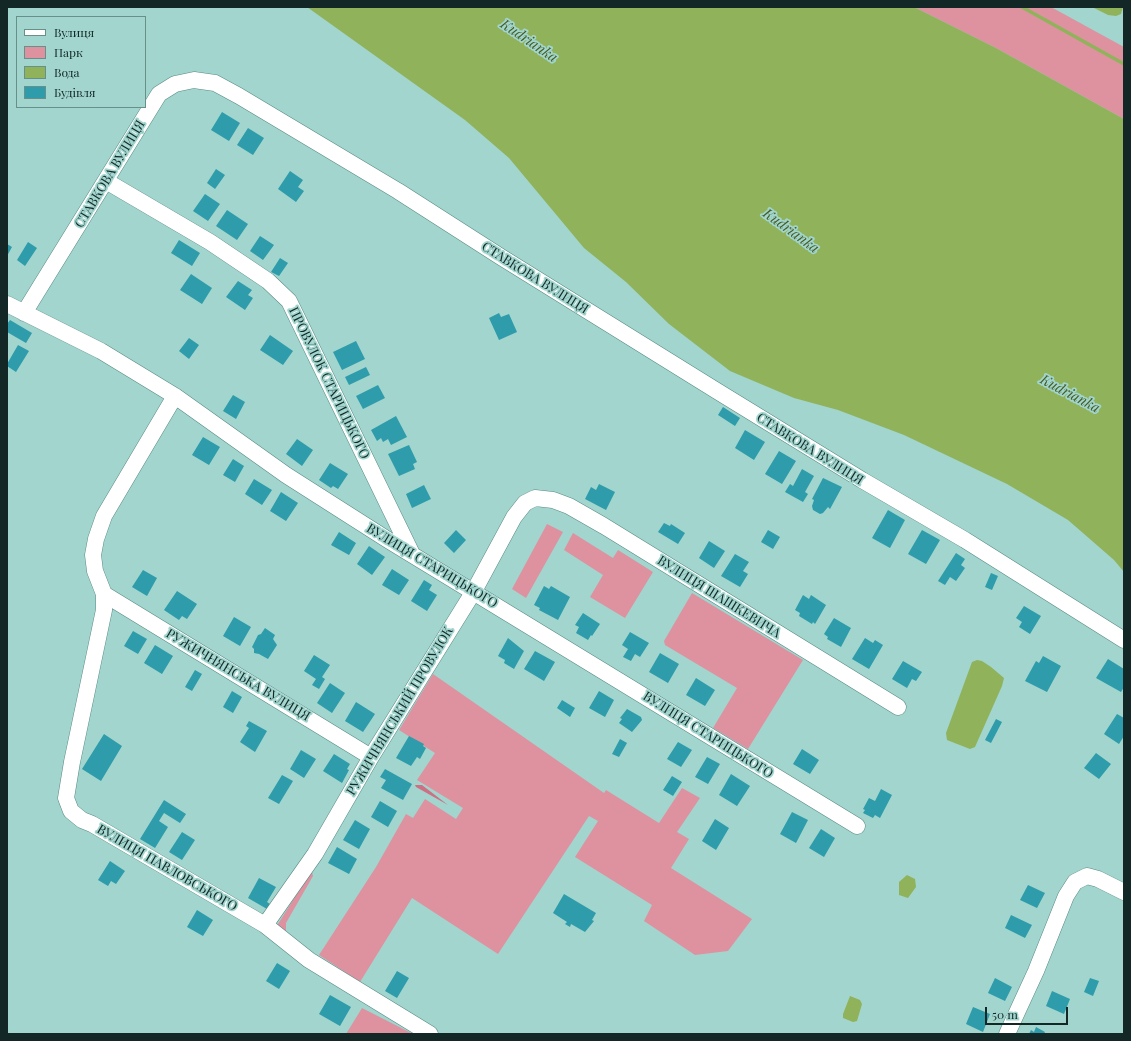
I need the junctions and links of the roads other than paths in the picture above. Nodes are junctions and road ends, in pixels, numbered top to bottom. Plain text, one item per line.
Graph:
1 (106, 181) junction
2 (7, 304) edge
3 (24, 313) junction
4 (175, 396) junction
5 (535, 498) joint
6 (399, 527) junction
7 (388, 540) junction
8 (412, 554) junction
9 (474, 591) junction
10 (104, 594) junction
11 (1124, 640) edge
12 (898, 707) dead end
13 (371, 757) junction
14 (857, 826) dead end
15 (1124, 892) edge
16 (265, 925) junction
17 (430, 1034) edge
18 (1007, 1034) edge

1 - 3 street, СТАВКОВА ВУЛИЦЯ
1 - 6 street, ПРОВУЛОК СТАРИЦЬКОГО
1 - 11 street, СТАВКОВА ВУЛИЦЯ
2 - 3 street, ВУЛИЦЯ СТАРИЦЬКОГО
3 - 4 street, ВУЛИЦЯ СТАРИЦЬКОГО
4 - 7 street, ВУЛИЦЯ СТАРИЦЬКОГО
4 - 10 street
5 - 9 street, РУЖИЧНЯНСЬКИЙ ПРОВУЛОК
5 - 12 street, ВУЛИЦЯ ШАШКЕВИЧА
6 - 7 street
6 - 8 street, ПРОВУЛОК СТАРИЦЬКОГО
7 - 8 street, ВУЛИЦЯ СТАРИЦЬКОГО
8 - 9 street, ВУЛИЦЯ СТАРИЦЬКОГО
9 - 13 street, РУЖИЧНЯНСЬКИЙ ПРОВУЛОК
9 - 14 street, ВУЛИЦЯ СТАРИЦЬКОГО
10 - 13 street, РУЖИЧНЯНСЬКА ВУЛИЦЯ
10 - 16 street, ВУЛИЦЯ ПАВЛОВСЬКОГО
13 - 16 street, РУЖИЧНЯНСЬКИЙ ПРОВУЛОК
15 - 18 street
16 - 17 street, ВУЛИЦЯ ПАВЛОВСЬКОГО

